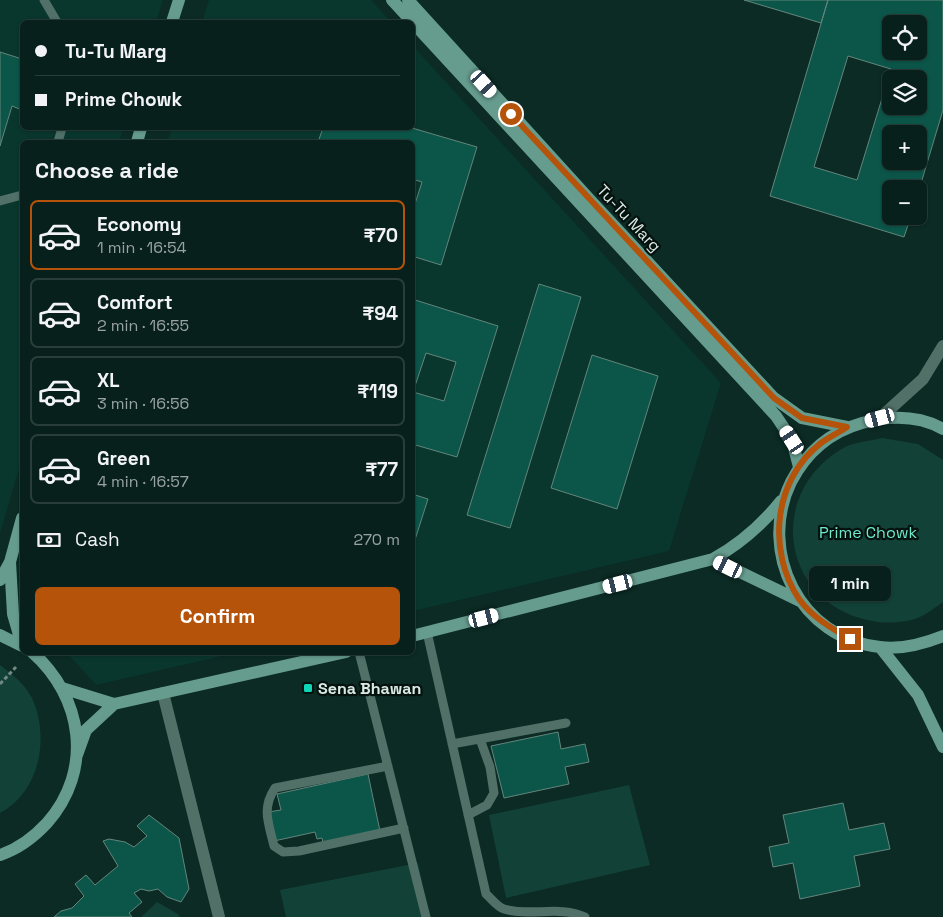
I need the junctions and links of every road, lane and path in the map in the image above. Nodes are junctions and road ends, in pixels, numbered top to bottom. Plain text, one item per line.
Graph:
1 (44, 0) edge
2 (179, 0) edge
3 (392, 0) edge
4 (408, 0) edge
5 (56, 20) edge
6 (173, 20) edge
7 (410, 20) edge
8 (415, 25) edge
9 (20, 196) edge
10 (0, 201) edge
11 (943, 346) edge
12 (880, 418) junction
13 (847, 427) junction
14 (943, 429) edge
15 (799, 467) junction
16 (783, 499) junction
17 (20, 525) edge
18 (713, 560) junction
19 (10, 562) junction
20 (0, 580) edge
21 (800, 601) junction
22 (427, 632) junction
23 (0, 635) edge
24 (415, 635) edge
25 (943, 636) edge
26 (20, 638) edge
27 (20, 644) edge
28 (880, 647) junction
29 (35, 655) edge
30 (333, 655) edge
31 (360, 655) edge
32 (16, 667) dead end
33 (0, 684) edge
34 (62, 688) junction
35 (162, 693) junction
36 (114, 704) junction
37 (566, 722) dead end
38 (480, 739) junction
39 (452, 744) junction
40 (943, 747) edge
41 (77, 755) junction
42 (388, 766) junction
43 (468, 815) junction
44 (404, 828) junction
45 (0, 855) edge
46 (219, 917) edge
47 (426, 917) edge
48 (585, 917) edge

1 - 5 lane
2 - 6 main road
3 - 7 main road, Tu-Tu Marg
4 - 13 main road, Tu-Tu Marg
8 - 15 main road, Tu-Tu Marg
9 - 10 lane
11 - 12 street
12 - 13 main road
12 - 14 main road
13 - 15 main road
15 - 16 main road
16 - 18 main road
16 - 21 main road
17 - 19 main road
18 - 21 main road
18 - 22 main road
19 - 20 main road
19 - 26 main road
21 - 28 main road
22 - 24 main road
22 - 39 lane
23 - 27 main road
25 - 28 main road
28 - 40 main road
29 - 34 main road
30 - 35 main road
31 - 42 lane
32 - 33 path
34 - 36 main road
34 - 41 main road
35 - 36 main road
35 - 46 street
36 - 41 main road
37 - 38 lane
38 - 39 lane
38 - 43 lane
39 - 43 lane
41 - 45 main road
42 - 44 lane
42 - 44 lane
43 - 48 lane
44 - 47 lane

